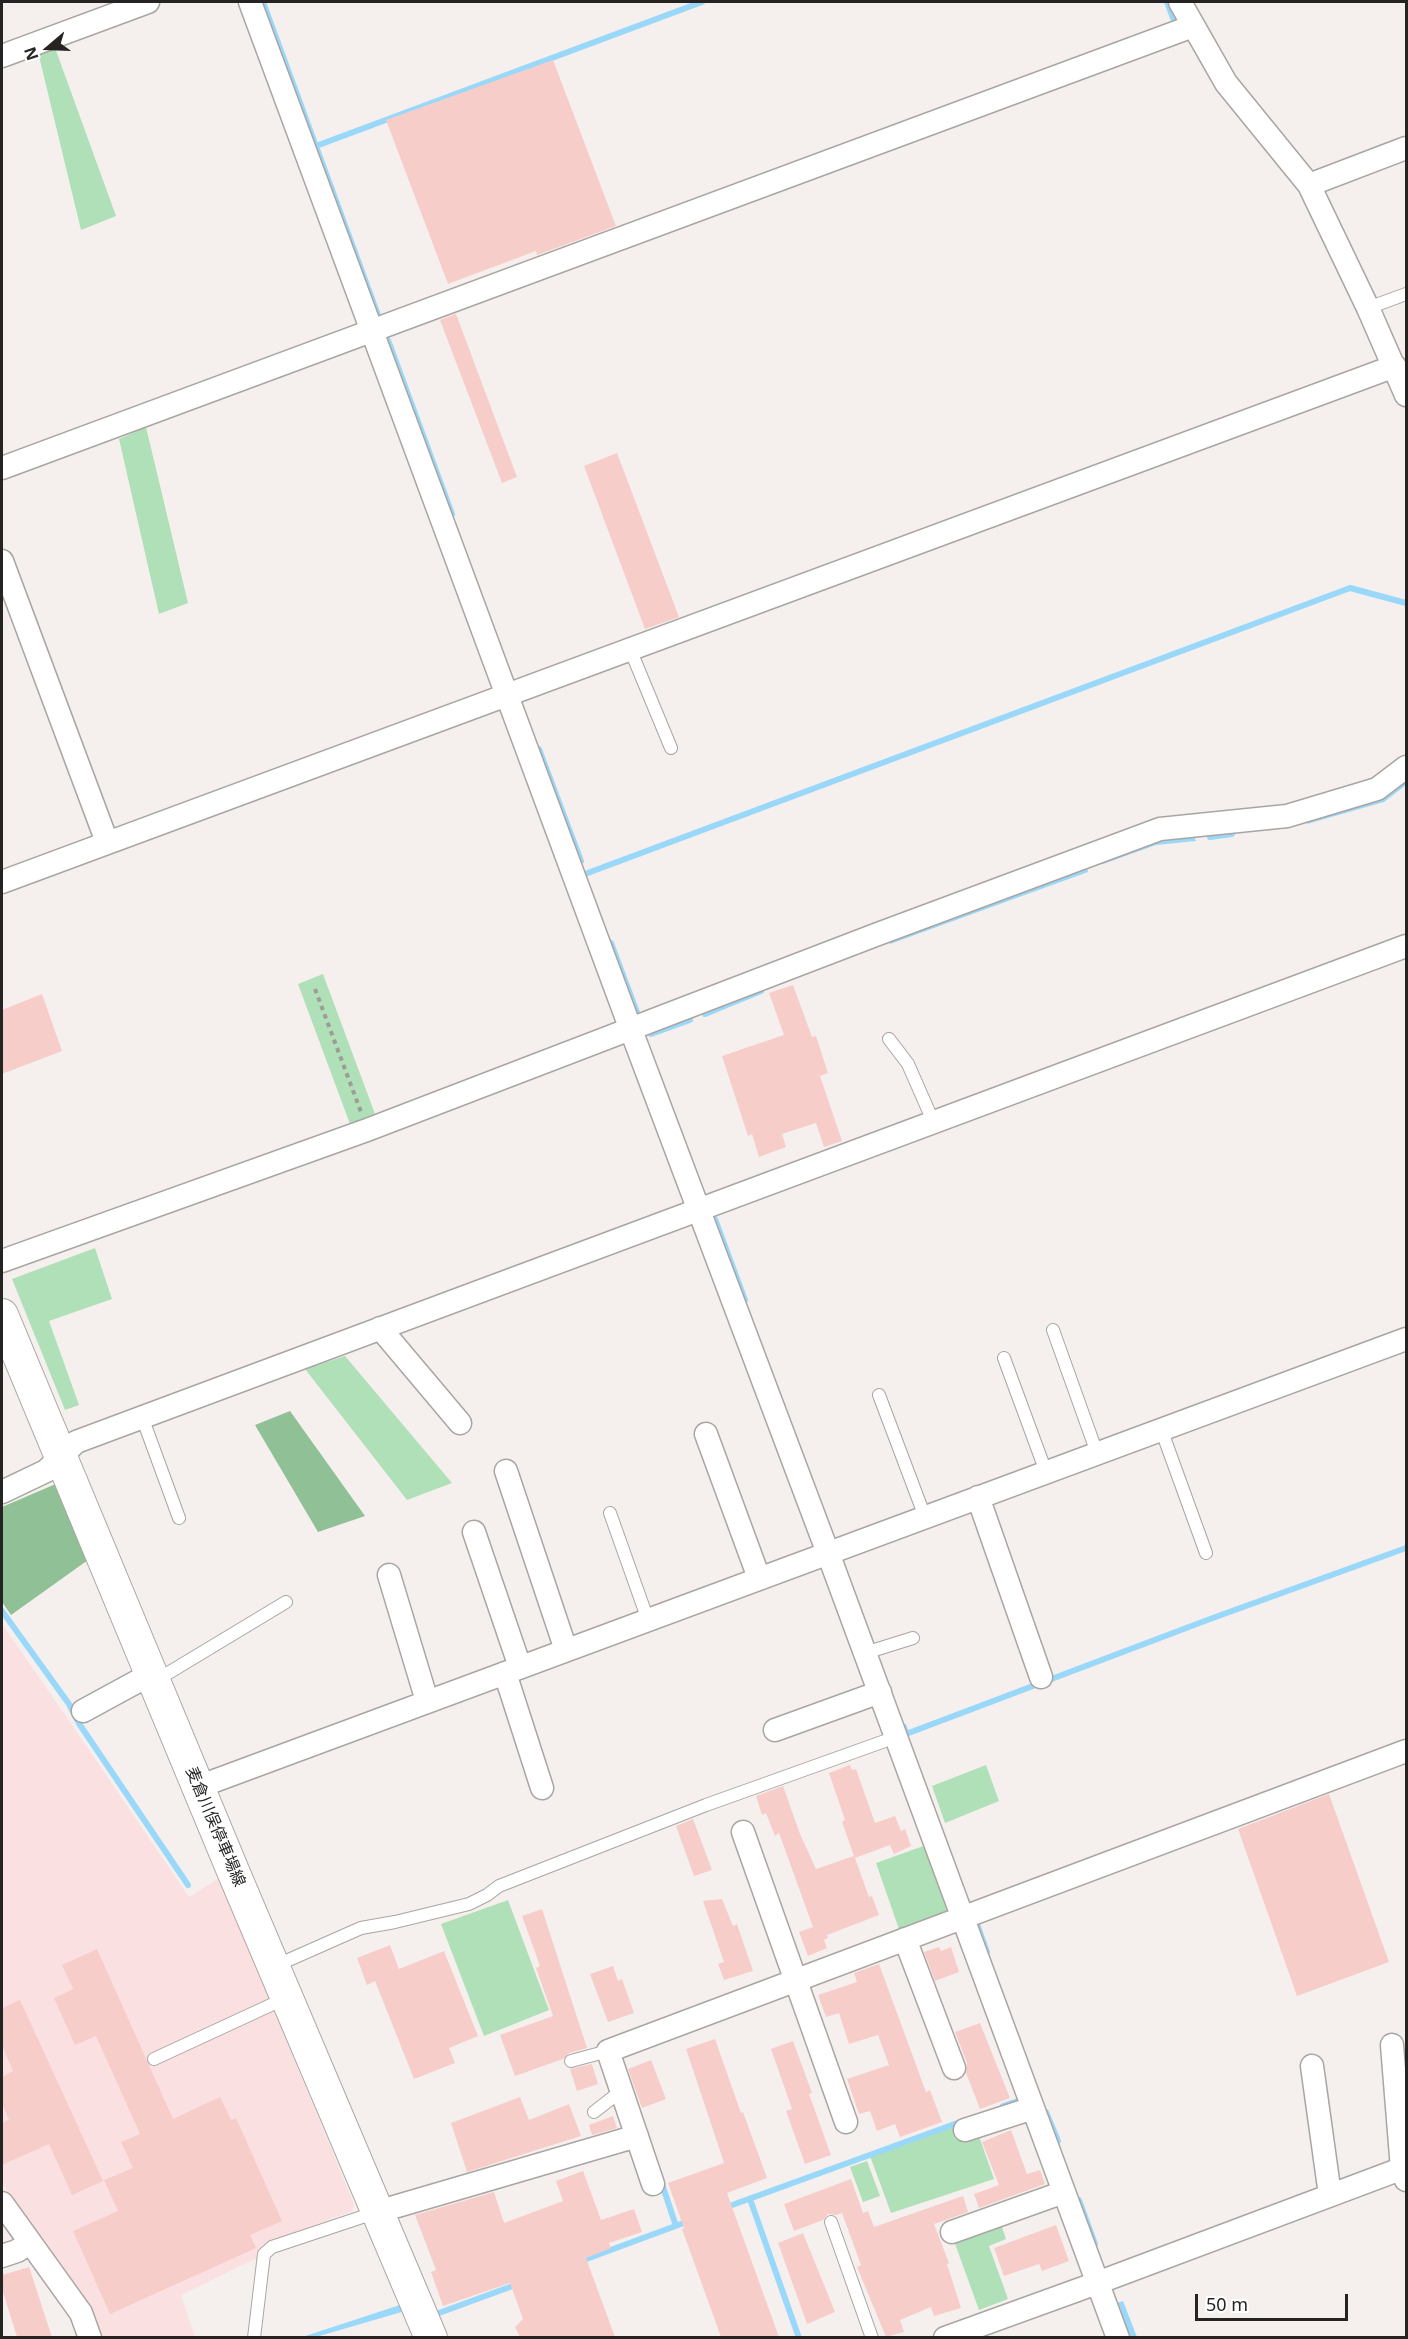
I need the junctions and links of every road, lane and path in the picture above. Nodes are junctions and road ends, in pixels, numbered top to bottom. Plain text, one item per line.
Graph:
1 (148, 2) edge
2 (250, 2) edge
3 (1180, 2) edge
4 (1193, 26) junction
5 (2, 56) edge
6 (1407, 148) edge
7 (1309, 185) junction
8 (1407, 294) edge
9 (1368, 308) junction
10 (372, 331) junction
11 (1395, 366) junction
12 (1407, 395) edge
13 (2, 468) edge
14 (2, 561) edge
15 (630, 649) junction
16 (508, 695) junction
17 (671, 748) dead end
18 (1407, 767) edge
19 (107, 842) junction
20 (2, 882) edge
21 (1407, 946) edge
22 (315, 989) dead end
23 (631, 1030) junction
24 (889, 1039) dead end
25 (933, 1121) junction
26 (367, 1130) junction
27 (700, 1208) junction
28 (2, 1261) edge
29 (2, 1315) edge
30 (380, 1328) junction
31 (1053, 1330) dead end
32 (1407, 1339) edge
33 (1004, 1358) dead end
34 (879, 1395) dead end
35 (142, 1417) junction
36 (460, 1423) dead end
37 (1161, 1430) junction
38 (706, 1434) dead end
39 (1097, 1453) junction
40 (60, 1456) junction
41 (506, 1471) dead end
42 (1046, 1472) junction
43 (2, 1492) edge
44 (978, 1497) junction
45 (610, 1513) dead end
46 (925, 1517) junction
47 (179, 1518) dead end
48 (474, 1532) dead end
49 (828, 1552) junction
50 (1206, 1553) dead end
51 (389, 1575) dead end
52 (759, 1578) junction
53 (286, 1602) dead end
54 (648, 1620) junction
55 (914, 1638) dead end
56 (566, 1650) junction
57 (865, 1653) junction
58 (512, 1670) junction
59 (1041, 1677) dead end
60 (153, 1678) junction
61 (880, 1692) junction
62 (427, 1701) junction
63 (83, 1711) dead end
64 (775, 1730) dead end
65 (896, 1737) junction
66 (1407, 1751) edge
67 (198, 1787) junction
68 (542, 1788) dead end
69 (743, 1832) dead end
70 (963, 1917) junction
71 (905, 1939) junction
72 (274, 1967) junction
73 (795, 1980) junction
74 (287, 1998) junction
75 (1392, 2045) dead end
76 (608, 2051) junction
77 (154, 2059) dead end
78 (571, 2061) dead end
79 (1312, 2066) dead end
80 (954, 2068) dead end
81 (621, 2091) junction
82 (1033, 2108) junction
83 (594, 2112) dead end
84 (846, 2122) dead end
85 (965, 2130) dead end
86 (637, 2136) junction
87 (1405, 2172) edge
88 (653, 2184) dead end
89 (1064, 2192) junction
90 (1330, 2195) junction
91 (2, 2203) edge
92 (377, 2212) junction
93 (831, 2222) dead end
94 (952, 2232) dead end
95 (29, 2242) junction
96 (2, 2256) edge
97 (1097, 2283) junction
98 (90, 2337) edge
99 (254, 2337) edge
100 (431, 2337) edge
101 (872, 2337) edge
102 (945, 2337) edge
103 (1118, 2337) edge

1 - 5 street
2 - 10 street
3 - 4 street
4 - 7 street
4 - 10 street
6 - 7 street
7 - 9 street
8 - 9 lane
9 - 11 street
10 - 13 street
10 - 16 street
11 - 12 street
11 - 15 street
14 - 19 street
15 - 16 street
15 - 17 lane
16 - 19 street
16 - 23 street
18 - 23 street
19 - 20 street
21 - 25 street
22 - 26 path
23 - 26 street
23 - 27 street
24 - 25 lane
25 - 27 street
26 - 28 street
27 - 30 street
27 - 49 street
29 - 40 main road, 麦倉川俣停車場線
30 - 35 street
30 - 36 street
31 - 39 lane
32 - 37 street
33 - 42 lane
34 - 46 lane
35 - 40 street
35 - 47 lane
37 - 39 street
37 - 50 lane
38 - 52 street
39 - 42 street
40 - 43 street
40 - 60 main road, 麦倉川俣停車場線
41 - 56 street
42 - 44 street
44 - 46 street
44 - 59 street
45 - 54 lane
46 - 49 street
48 - 58 street
49 - 52 street
49 - 57 street
51 - 62 street
52 - 54 street
53 - 60 lane
54 - 56 street
55 - 57 lane
56 - 58 street
57 - 61 street
58 - 62 street
58 - 68 street
60 - 63 street
60 - 67 main road, 麦倉川俣停車場線
61 - 64 street
61 - 65 street
62 - 67 street
65 - 70 street
65 - 72 lane
66 - 70 street
67 - 72 main road, 麦倉川俣停車場線
69 - 73 street
70 - 71 street
70 - 82 street
71 - 73 street
71 - 80 street
72 - 74 main road, 麦倉川俣停車場線
73 - 76 street
73 - 84 street
74 - 77 lane
74 - 92 main road, 麦倉川俣停車場線
75 - 87 street
76 - 78 lane
76 - 81 street
79 - 90 street
81 - 83 lane
81 - 86 street
82 - 85 street
82 - 89 street
86 - 88 street
86 - 92 street
87 - 90 street
89 - 94 street
89 - 97 street
90 - 97 street
91 - 95 street
92 - 99 lane
92 - 100 main road, 麦倉川俣停車場線
93 - 101 lane
95 - 96 street
95 - 98 street
97 - 102 street
97 - 103 street

